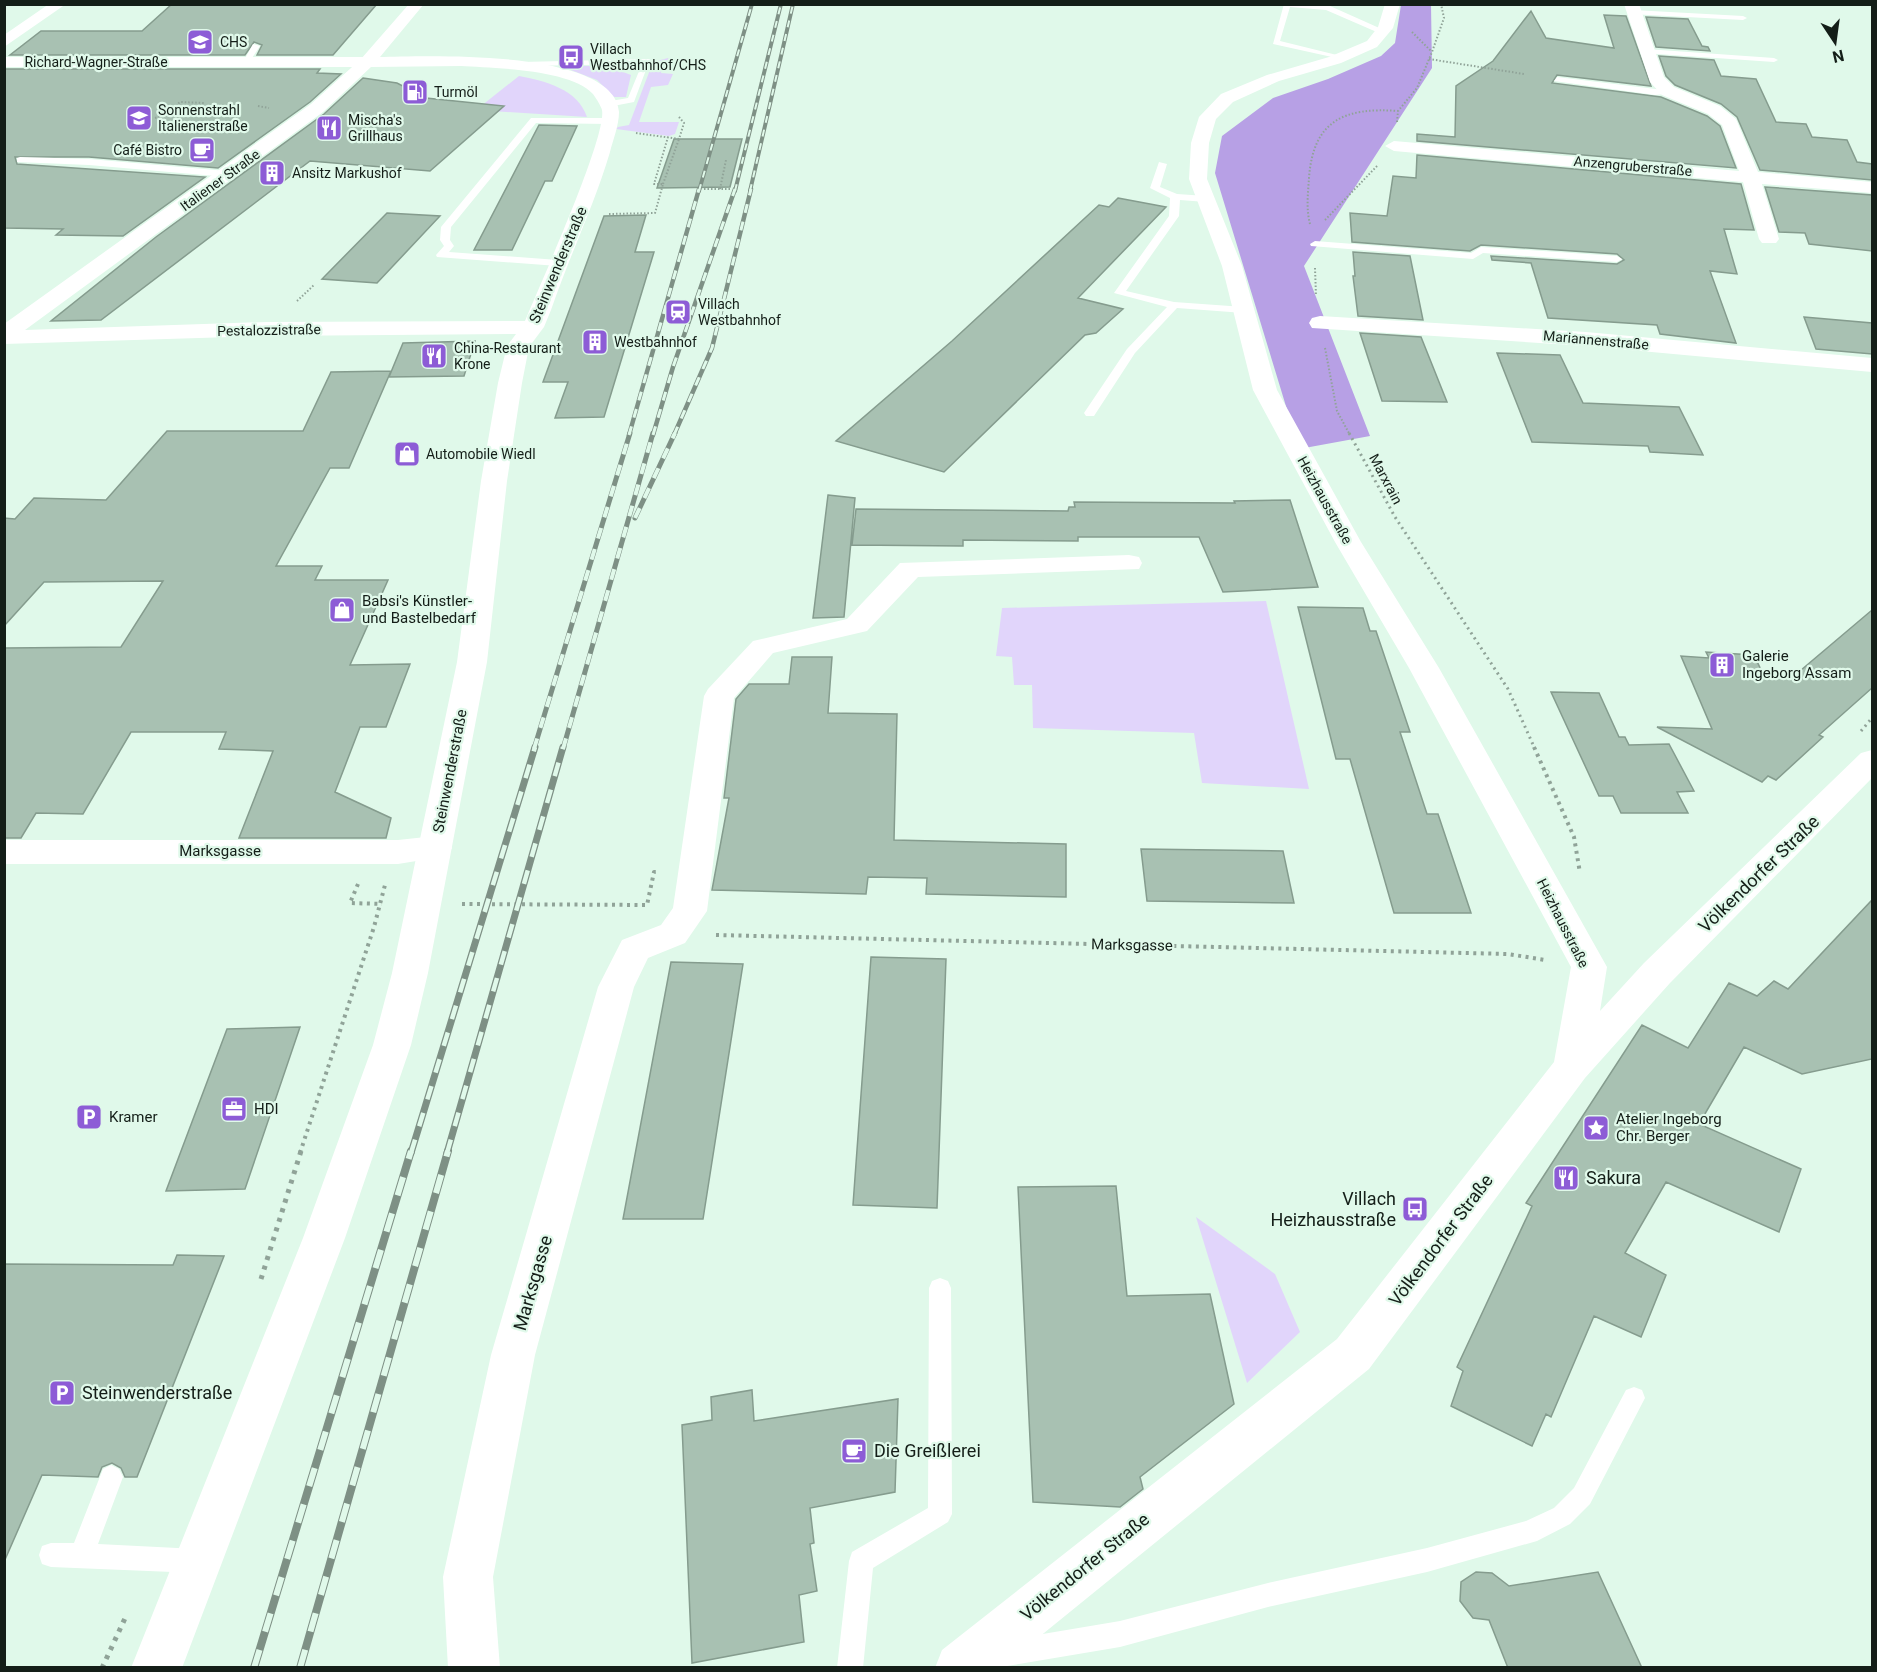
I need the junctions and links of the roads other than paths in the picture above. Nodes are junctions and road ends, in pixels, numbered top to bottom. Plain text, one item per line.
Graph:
1 (59, 4) edge
2 (417, 4) edge
3 (1393, 4) edge
4 (1328, 6) edge
5 (1632, 8) edge
6 (1743, 18) dead end
7 (1382, 31) junction
8 (4, 42) edge
9 (384, 44) junction
10 (256, 46) dead end
11 (1647, 51) junction
12 (1341, 57) junction
13 (1774, 60) dead end
14 (4, 62) edge
15 (246, 62) junction
16 (367, 62) junction
17 (449, 62) junction
18 (521, 64) junction
19 (1557, 79) dead end
20 (1672, 93) junction
21 (608, 119) junction
22 (1394, 146) road end
23 (20, 160) dead end
24 (1162, 164) dead end
25 (227, 174) junction
26 (1750, 176) junction
27 (1872, 188) edge
28 (1175, 197) junction
29 (1206, 199) junction
30 (1769, 239) dead end
31 (1315, 244) road end
32 (1617, 259) dead end
33 (558, 263) junction
34 (1174, 305) junction
35 (1244, 310) junction
36 (1320, 323) road end
37 (533, 327) junction
38 (4, 336) edge
39 (1872, 365) edge
40 (1090, 413) dead end
41 (1129, 563) dead end
42 (1865, 778) edge
43 (435, 848) junction
44 (4, 852) edge
45 (1572, 1067) junction
46 (940, 1288) dead end
47 (1634, 1398) dead end
48 (111, 1477) dead end
49 (51, 1555) dead end
50 (81, 1555) junction
51 (198, 1561) junction
52 (965, 1663) edge
53 (156, 1668) edge
54 (474, 1668) edge
55 (850, 1668) edge

1 - 8 street
2 - 9 street, Italiener Straße
3 - 7 street, Heizhausstraße
4 - 7 lane
4 - 12 lane
5 - 6 lane
5 - 11 street
7 - 12 street, Heizhausstraße
9 - 16 street, Italiener Straße
9 - 17 street
10 - 15 lane
11 - 13 lane
11 - 20 street
12 - 29 street, Heizhausstraße
14 - 15 street, Richard-Wagner-Straße
15 - 16 street, Richard-Wagner-Straße
16 - 17 street
16 - 25 street, Italiener Straße
17 - 18 street
18 - 21 street
18 - 21 lane
19 - 20 lane
20 - 26 street
21 - 33 street, Steinwenderstraße
21 - 33 lane
22 - 26 street, Anzengruberstraße
23 - 25 lane
24 - 28 lane
25 - 38 street, Italiener Straße
26 - 27 street, Anzengruberstraße
26 - 30 street
28 - 29 lane
28 - 34 lane
29 - 35 street, Heizhausstraße
31 - 32 lane
33 - 37 street, Steinwenderstraße
34 - 35 lane
34 - 40 lane
35 - 45 street, Heizhausstraße
36 - 39 street, Mariannenstraße
37 - 38 street, Pestalozzistraße
37 - 43 street, Steinwenderstraße
41 - 54 street, Marksgasse
42 - 45 street, Völkendorfer Straße
43 - 44 street, Marksgasse
43 - 51 street, Steinwenderstraße
45 - 52 street, Völkendorfer Straße
46 - 55 lane
47 - 52 lane
48 - 50 lane
49 - 50 lane
50 - 51 lane
51 - 53 street, Steinwenderstraße

